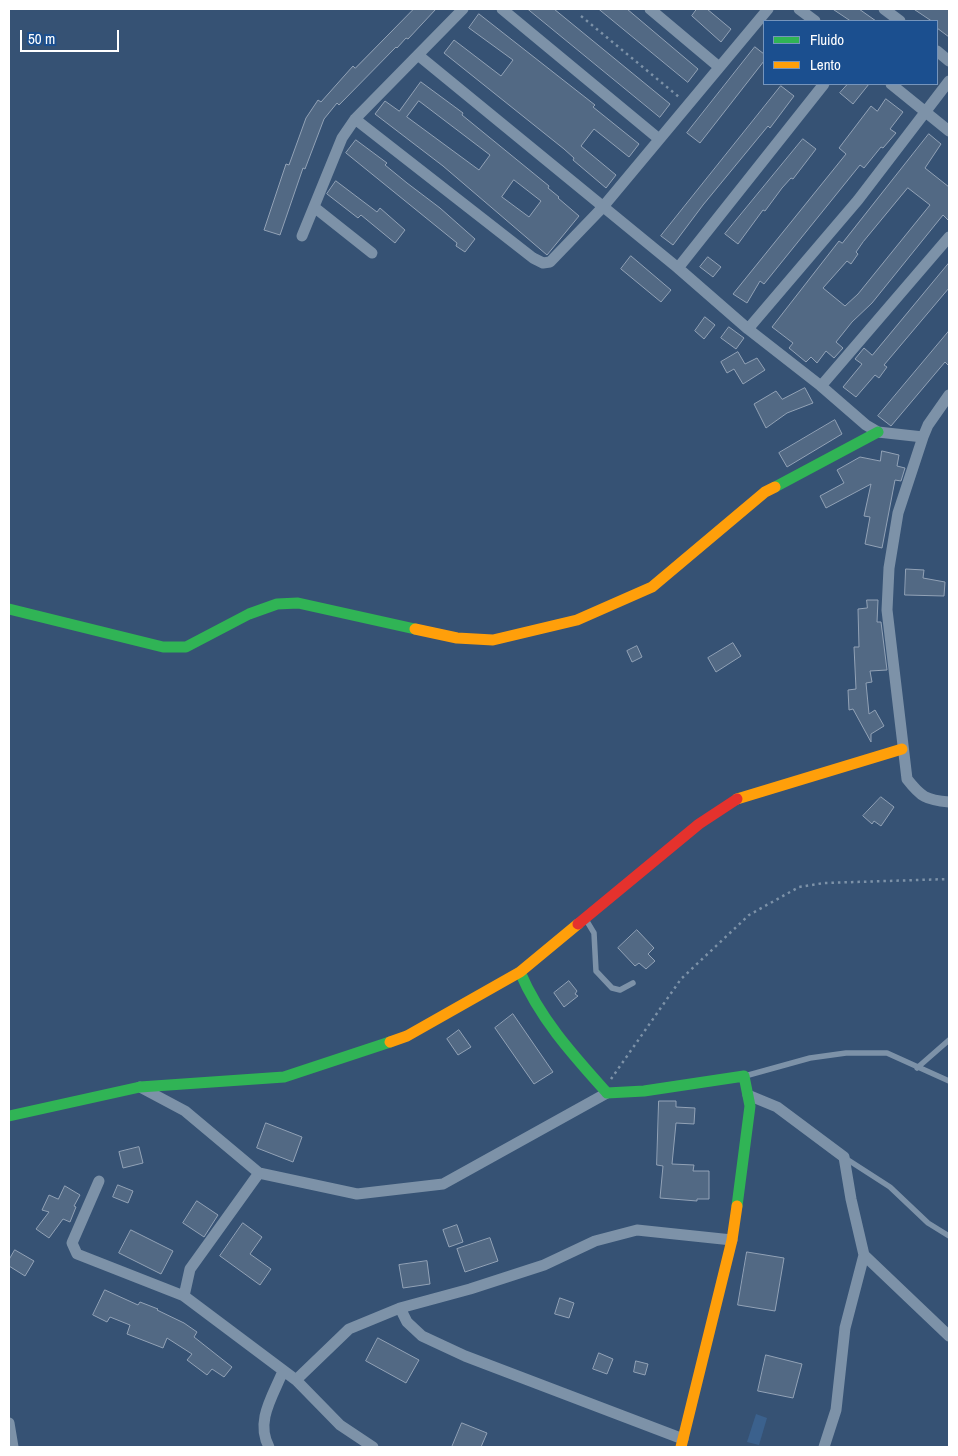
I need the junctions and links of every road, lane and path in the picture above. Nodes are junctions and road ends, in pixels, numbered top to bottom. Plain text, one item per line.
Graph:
1 (463, 9) edge
2 (502, 9) edge
3 (650, 9) edge
4 (768, 9) edge
5 (799, 9) edge
6 (884, 9) edge
7 (581, 16) dead end
8 (814, 20) edge
9 (899, 20) edge
10 (938, 52) edge
11 (418, 55) junction
12 (949, 61) edge
13 (719, 67) junction
14 (949, 82) edge
15 (823, 85) edge
16 (892, 85) edge
17 (688, 105) junction
18 (926, 112) junction
19 (355, 119) junction
20 (949, 131) edge
21 (658, 138) junction
22 (314, 208) junction
23 (602, 208) junction
24 (302, 236) dead end
25 (949, 237) edge
26 (372, 253) dead end
27 (678, 268) junction
28 (748, 329) junction
29 (822, 386) junction
30 (949, 395) edge
31 (878, 432) junction
32 (923, 437) junction
33 (9, 609) edge
34 (902, 749) junction
35 (949, 802) edge
36 (949, 880) edge
37 (585, 917) junction
38 (520, 972) junction
39 (633, 983) dead end
40 (949, 1040) edge
41 (917, 1068) junction
42 (744, 1076) junction
43 (949, 1081) edge
44 (140, 1087) junction
45 (605, 1091) junction
46 (748, 1095) junction
47 (9, 1116) edge
48 (844, 1157) junction
49 (259, 1173) junction
50 (99, 1180) dead end
51 (949, 1236) edge
52 (732, 1240) junction
53 (864, 1255) junction
54 (184, 1296) junction
55 (400, 1308) junction
56 (949, 1336) edge
57 (283, 1370) junction
58 (296, 1380) junction
59 (9, 1423) edge
60 (682, 1443) edge
61 (13, 1447) edge
62 (269, 1447) edge
63 (373, 1447) edge
64 (824, 1447) edge

1 - 11 street
2 - 21 street
3 - 13 street
4 - 13 street
5 - 8 street
6 - 9 street
7 - 17 path
10 - 12 street
11 - 19 street
11 - 23 street
13 - 17 street
14 - 18 street
15 - 27 street
16 - 18 street
17 - 21 street
18 - 20 street
18 - 28 street
19 - 22 street
19 - 23 street
21 - 23 street
22 - 24 street
22 - 26 street
23 - 27 street
25 - 29 street
27 - 28 street
28 - 29 street
29 - 31 street
30 - 32 street
31 - 32 street
31 - 33 street
32 - 34 street
34 - 35 street
34 - 37 street
36 - 45 path
37 - 38 street
37 - 39 lane
38 - 44 street
38 - 45 street
40 - 41 lane
41 - 42 lane
41 - 43 lane
42 - 45 street
42 - 46 street
44 - 47 street
44 - 49 street
45 - 49 street
46 - 48 street
46 - 52 street
48 - 51 lane
48 - 53 street
49 - 54 street
50 - 54 street
52 - 55 street
52 - 60 street
53 - 56 street
53 - 64 street
54 - 57 street
55 - 58 street
55 - 60 street
57 - 58 street
57 - 62 street
58 - 63 street
59 - 61 street

